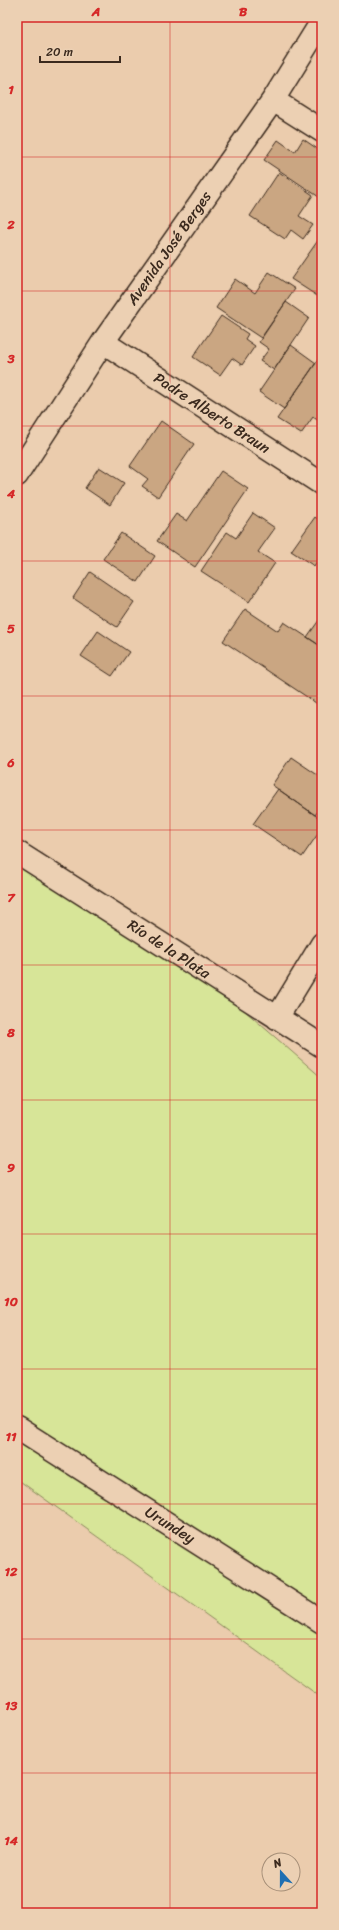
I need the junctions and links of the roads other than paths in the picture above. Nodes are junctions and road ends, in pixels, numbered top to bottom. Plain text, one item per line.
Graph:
1 (322, 21) edge
2 (273, 100) junction
3 (322, 130) edge
4 (103, 342) junction
5 (17, 475) edge
6 (322, 484) edge
7 (17, 852) edge
8 (322, 944) edge
9 (277, 1018) junction
10 (322, 1046) edge
11 (17, 1428) edge
12 (322, 1622) edge

1 - 2 street, Avenida José Berges
2 - 3 street
2 - 4 street, Avenida José Berges
4 - 5 street, Avenida José Berges
4 - 6 street, Padre Alberto Braun
7 - 9 street, Río de la Plata
8 - 9 street
9 - 10 street, Río de la Plata
11 - 12 street, Urundey

